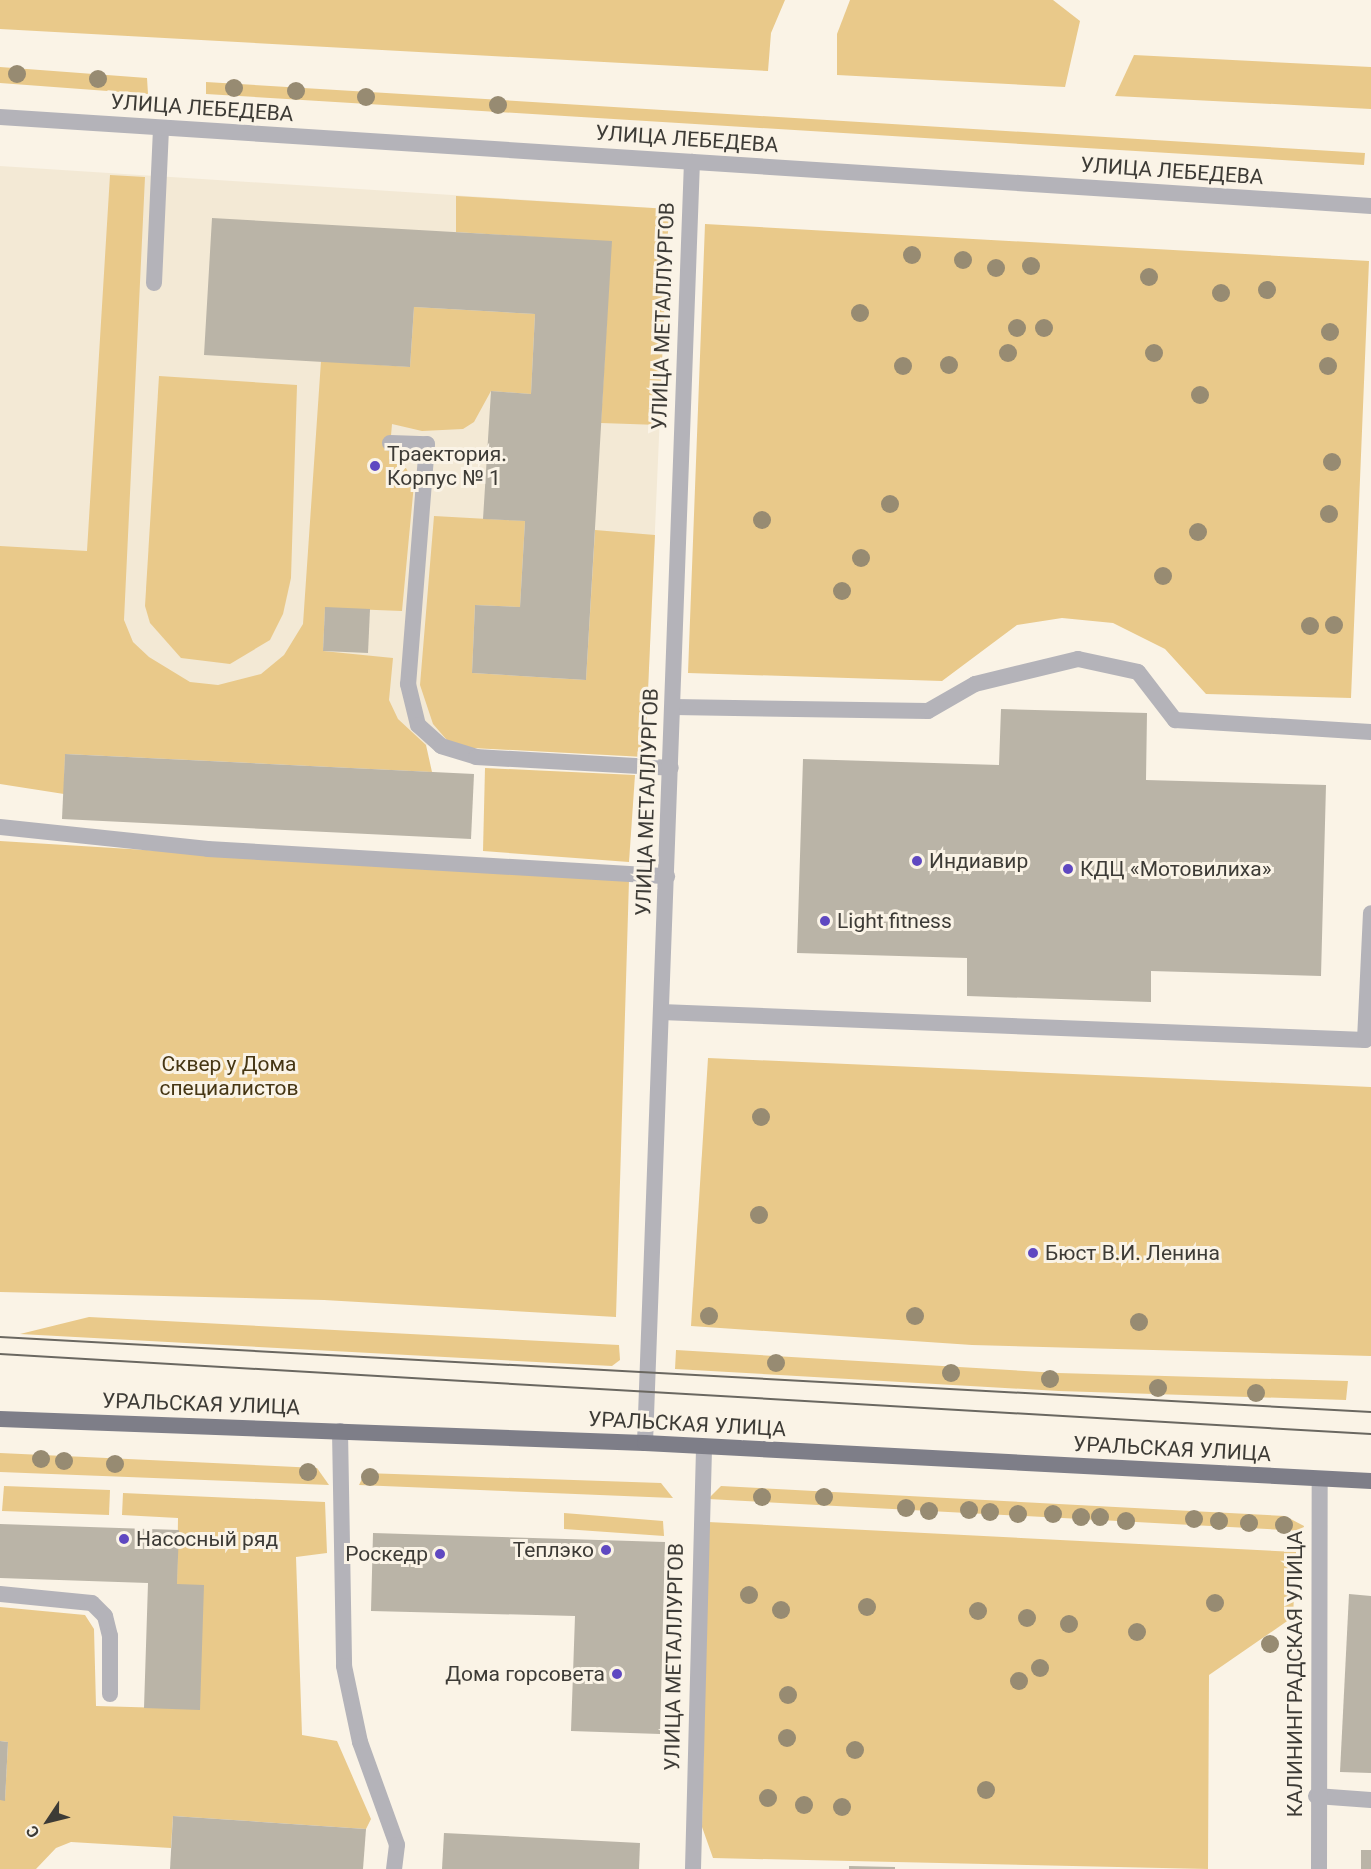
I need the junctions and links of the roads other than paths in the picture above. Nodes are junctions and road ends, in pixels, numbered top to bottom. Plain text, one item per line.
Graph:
1 (0, 117) edge
2 (161, 128) junction
3 (692, 162) junction
4 (1371, 206) edge
5 (154, 283) dead end
6 (390, 443) dead end
7 (674, 707) junction
8 (1371, 732) edge
9 (671, 768) junction
10 (0, 827) edge
11 (667, 876) junction
12 (1371, 913) edge
13 (662, 1012) junction
14 (0, 1419) edge
15 (340, 1431) junction
16 (645, 1443) junction
17 (704, 1446) junction
18 (1320, 1479) junction
19 (1371, 1481) edge
20 (0, 1594) edge
21 (110, 1694) dead end
22 (1316, 1796) junction
23 (1371, 1800) edge
24 (394, 1869) edge
25 (693, 1869) edge
26 (1319, 1869) edge

1 - 2 street, УЛИЦА ЛЕБЕДЕВА
2 - 3 street, УЛИЦА ЛЕБЕДЕВА
2 - 5 street
3 - 4 street, УЛИЦА ЛЕБЕДЕВА
3 - 7 street, УЛИЦА МЕТАЛЛУРГОВ
6 - 9 street
7 - 8 street
7 - 9 street, УЛИЦА МЕТАЛЛУРГОВ
9 - 11 street, УЛИЦА МЕТАЛЛУРГОВ
10 - 11 street
11 - 13 street, УЛИЦА МЕТАЛЛУРГОВ
12 - 13 street
13 - 16 street, УЛИЦА МЕТАЛЛУРГОВ
14 - 15 main road, УРАЛЬСКАЯ УЛИЦА
15 - 16 main road, УРАЛЬСКАЯ УЛИЦА
15 - 24 street
16 - 17 main road, УРАЛЬСКАЯ УЛИЦА
17 - 18 main road, УРАЛЬСКАЯ УЛИЦА
17 - 25 street, УЛИЦА МЕТАЛЛУРГОВ
18 - 19 main road, УРАЛЬСКАЯ УЛИЦА
18 - 22 street, КАЛИНИНГРАДСКАЯ УЛИЦА
20 - 21 street
22 - 23 street
22 - 26 street, КАЛИНИНГРАДСКАЯ УЛИЦА

